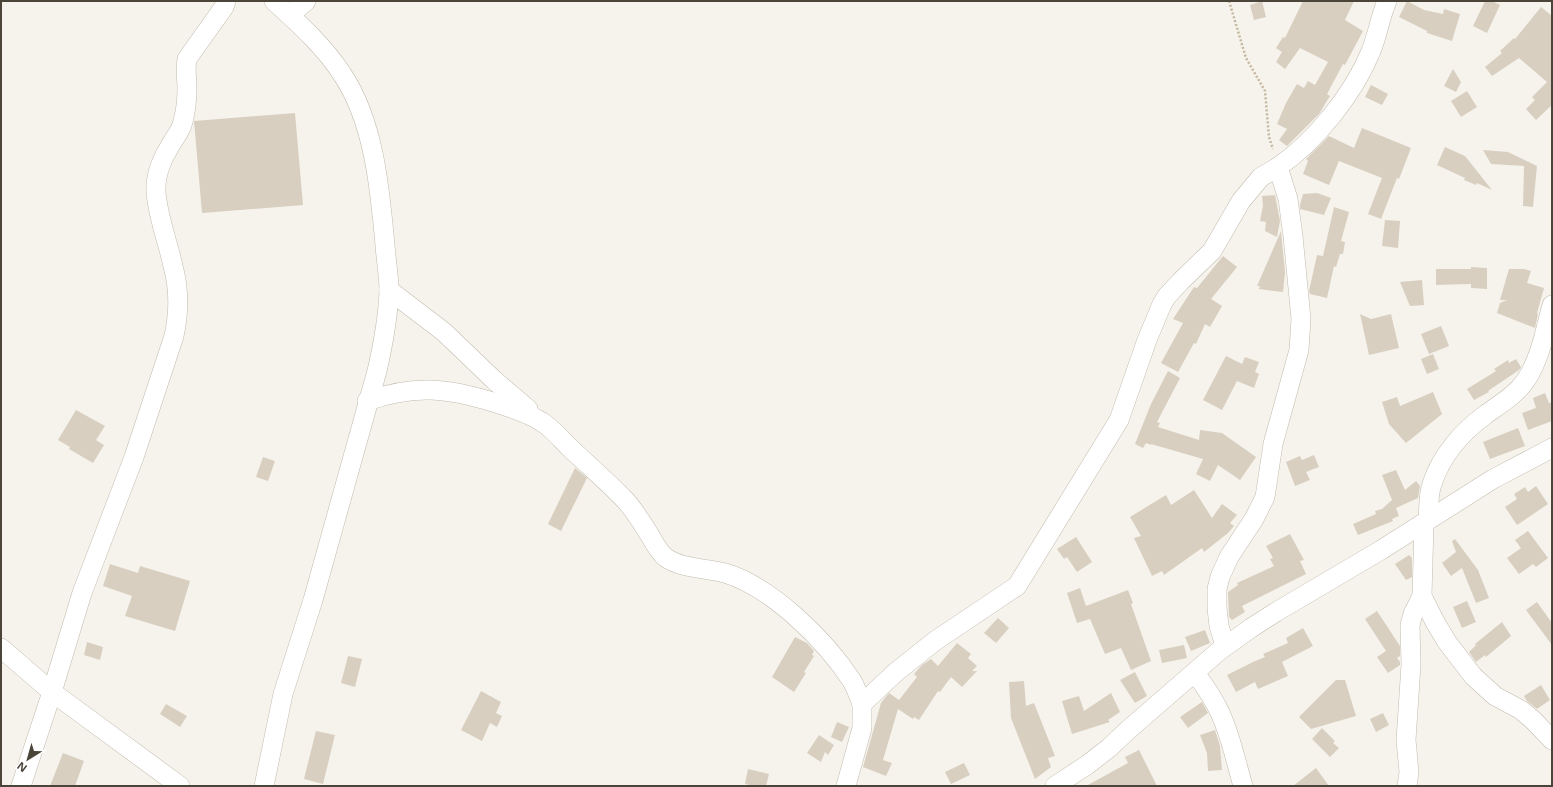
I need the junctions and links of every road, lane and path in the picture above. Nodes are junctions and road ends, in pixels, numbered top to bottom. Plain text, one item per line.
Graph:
1 (226, 1) edge
2 (274, 1) edge
3 (306, 1) edge
4 (1229, 1) edge
5 (1387, 1) edge
6 (290, 15) junction
7 (1278, 167) junction
8 (389, 290) junction
9 (1552, 305) edge
10 (367, 401) junction
11 (542, 422) junction
12 (1552, 448) edge
13 (1426, 522) junction
14 (1422, 596) junction
15 (1225, 646) junction
16 (1, 648) edge
17 (1195, 672) junction
18 (52, 692) junction
19 (862, 704) junction
20 (1552, 740) edge
21 (21, 786) edge
22 (180, 786) edge
23 (264, 786) edge
24 (846, 786) edge
25 (1055, 786) edge
26 (1243, 786) edge
27 (1407, 786) edge

1 - 18 street
2 - 6 street
3 - 6 street
4 - 7 path
5 - 7 street
6 - 8 street
7 - 15 street
7 - 19 street
8 - 10 street
8 - 11 street
9 - 13 street
10 - 11 street
10 - 23 street
11 - 19 street
12 - 13 street
13 - 14 street
13 - 15 street
14 - 20 street
14 - 27 street
15 - 17 street
16 - 18 street
17 - 25 street
17 - 26 street
18 - 21 street
18 - 22 street
19 - 24 street

